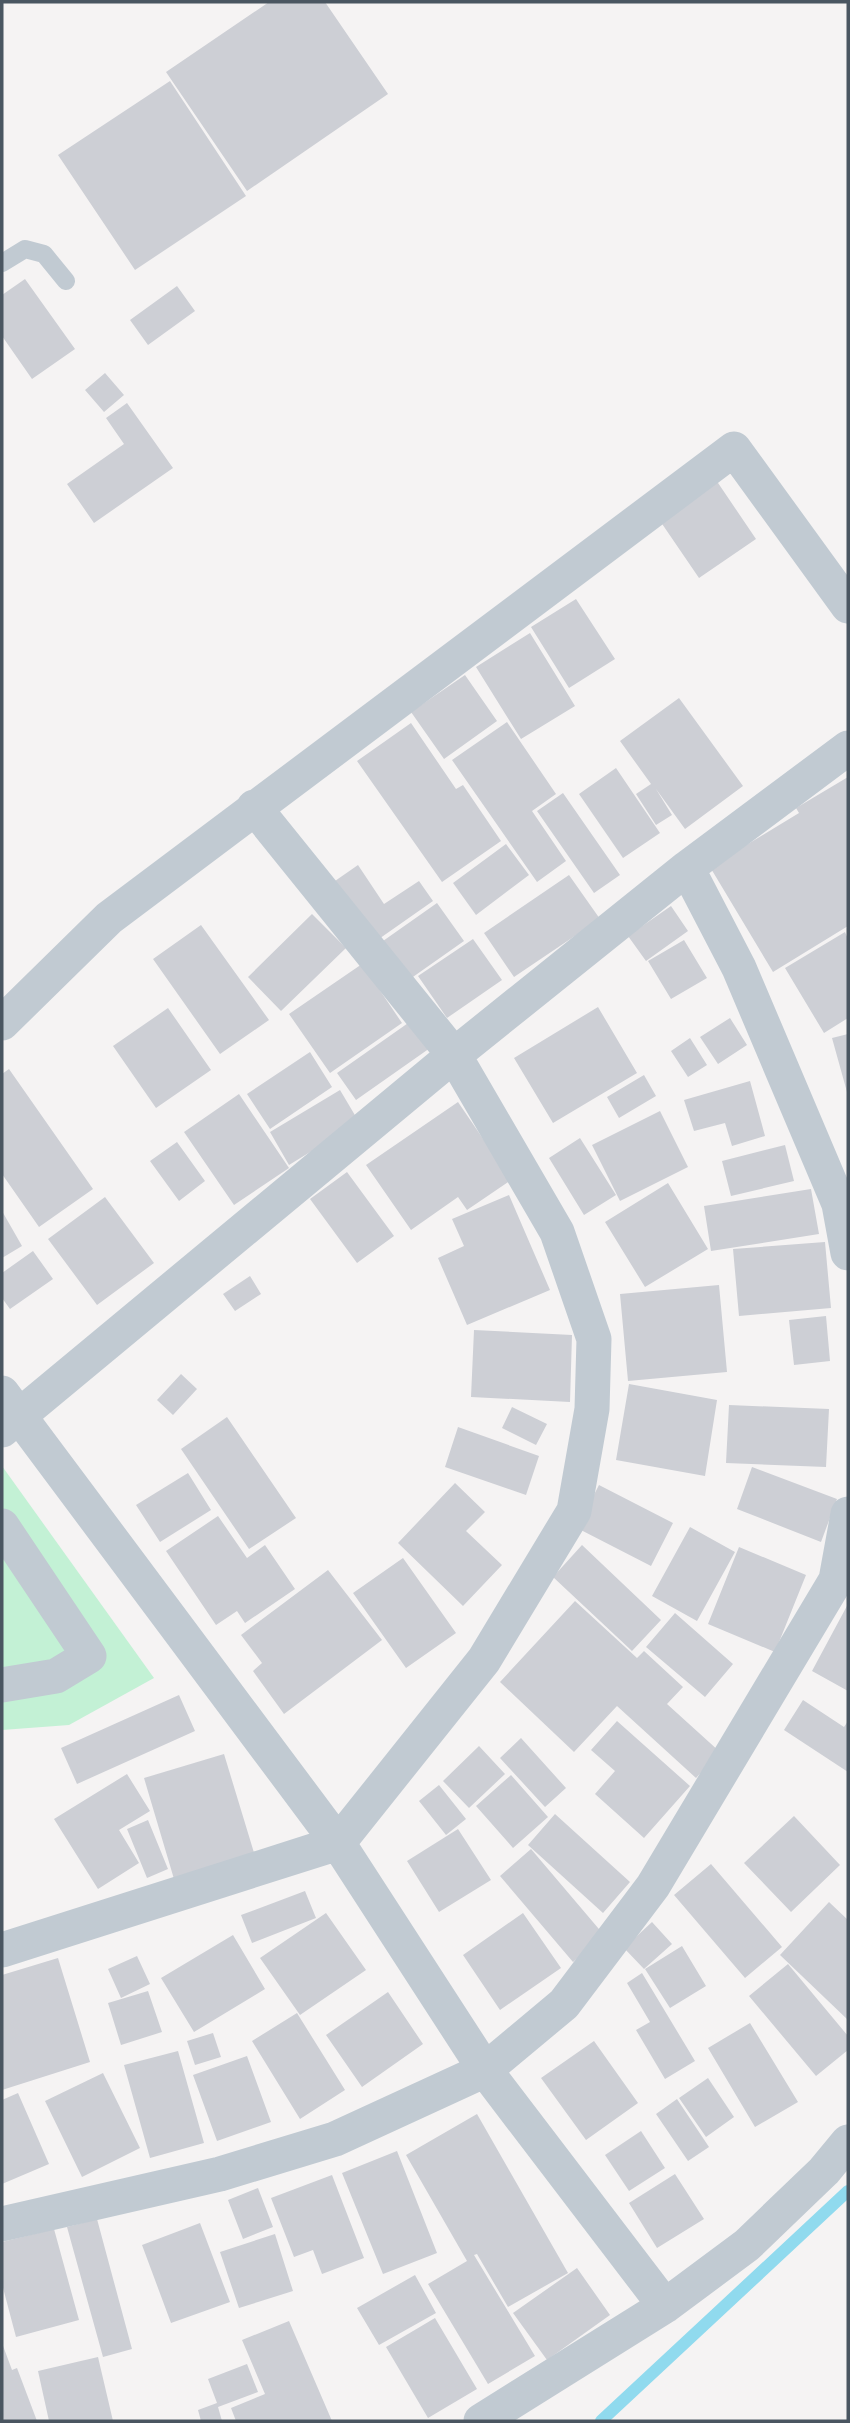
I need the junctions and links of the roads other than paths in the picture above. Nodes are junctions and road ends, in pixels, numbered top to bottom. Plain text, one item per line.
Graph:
1 (2, 263) edge
2 (66, 281) dead end
3 (848, 606) edge
4 (848, 748) edge
5 (254, 807) junction
6 (687, 868) junction
7 (2, 1023) edge
8 (454, 1055) junction
9 (848, 1253) edge
10 (8, 1412) edge
11 (848, 1514) edge
12 (2, 1526) edge
13 (842, 1582) edge
14 (2, 1685) edge
15 (338, 1843) junction
16 (2, 1950) edge
17 (485, 2070) junction
18 (848, 2142) edge
19 (2, 2224) edge
20 (665, 2306) junction
21 (481, 2421) edge

1 - 2 lane
3 - 5 street
4 - 6 street
5 - 7 street
5 - 8 street
6 - 8 street
6 - 9 street
8 - 10 street
8 - 15 street
10 - 15 street
11 - 13 street
12 - 14 street
13 - 17 street
15 - 16 street
15 - 17 street
17 - 19 street
17 - 20 street
18 - 20 street
20 - 21 street

